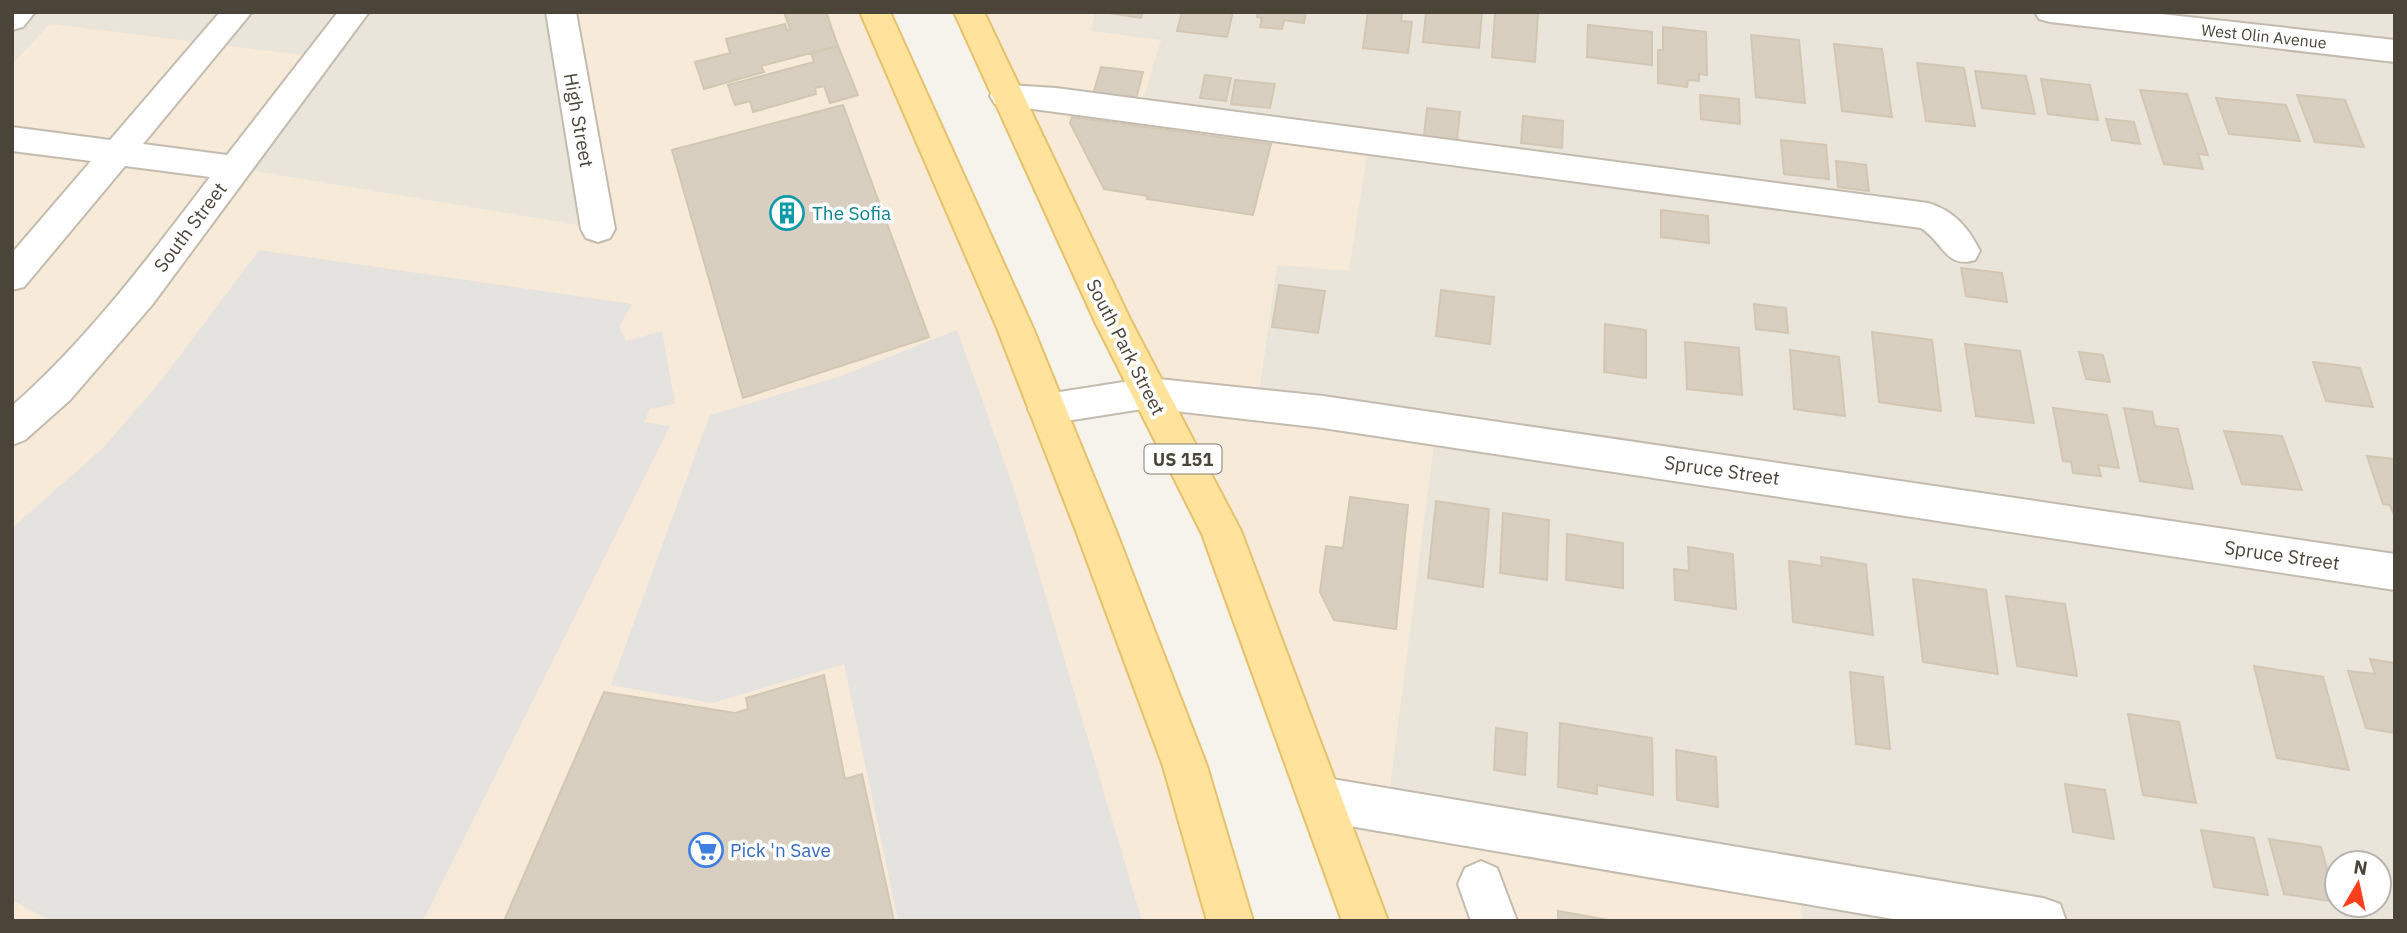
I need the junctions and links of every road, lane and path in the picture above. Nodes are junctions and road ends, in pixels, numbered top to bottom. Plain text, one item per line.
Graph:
1 (20, 12) edge
2 (237, 12) edge
3 (354, 12) edge
4 (561, 12) edge
5 (875, 12) edge
6 (969, 12) edge
7 (2050, 12) edge
8 (12, 20) edge
9 (2395, 51) edge
10 (1006, 96) junction
11 (12, 139) edge
12 (117, 153) junction
13 (235, 168) junction
14 (598, 229) dead end
15 (1963, 251) dead end
16 (12, 277) edge
17 (1149, 393) junction
18 (1047, 409) junction
19 (12, 429) edge
20 (2395, 572) edge
21 (1320, 799) junction
22 (1230, 921) edge
23 (1365, 921) edge
24 (2043, 921) edge

1 - 8 street
2 - 12 street
3 - 13 street, South Street
4 - 14 street, High Street
5 - 18 main road
6 - 10 main road, South Park Street / US 151
7 - 9 street, West Olin Avenue
10 - 15 street
10 - 17 main road, South Park Street / US 151
11 - 12 street
12 - 13 street
12 - 16 street
13 - 19 street, South Street
17 - 18 street, Spruce Street
17 - 20 street, Spruce Street
17 - 21 main road, South Park Street / US 151
18 - 22 main road
21 - 23 main road, South Park Street / US 151
21 - 24 street

